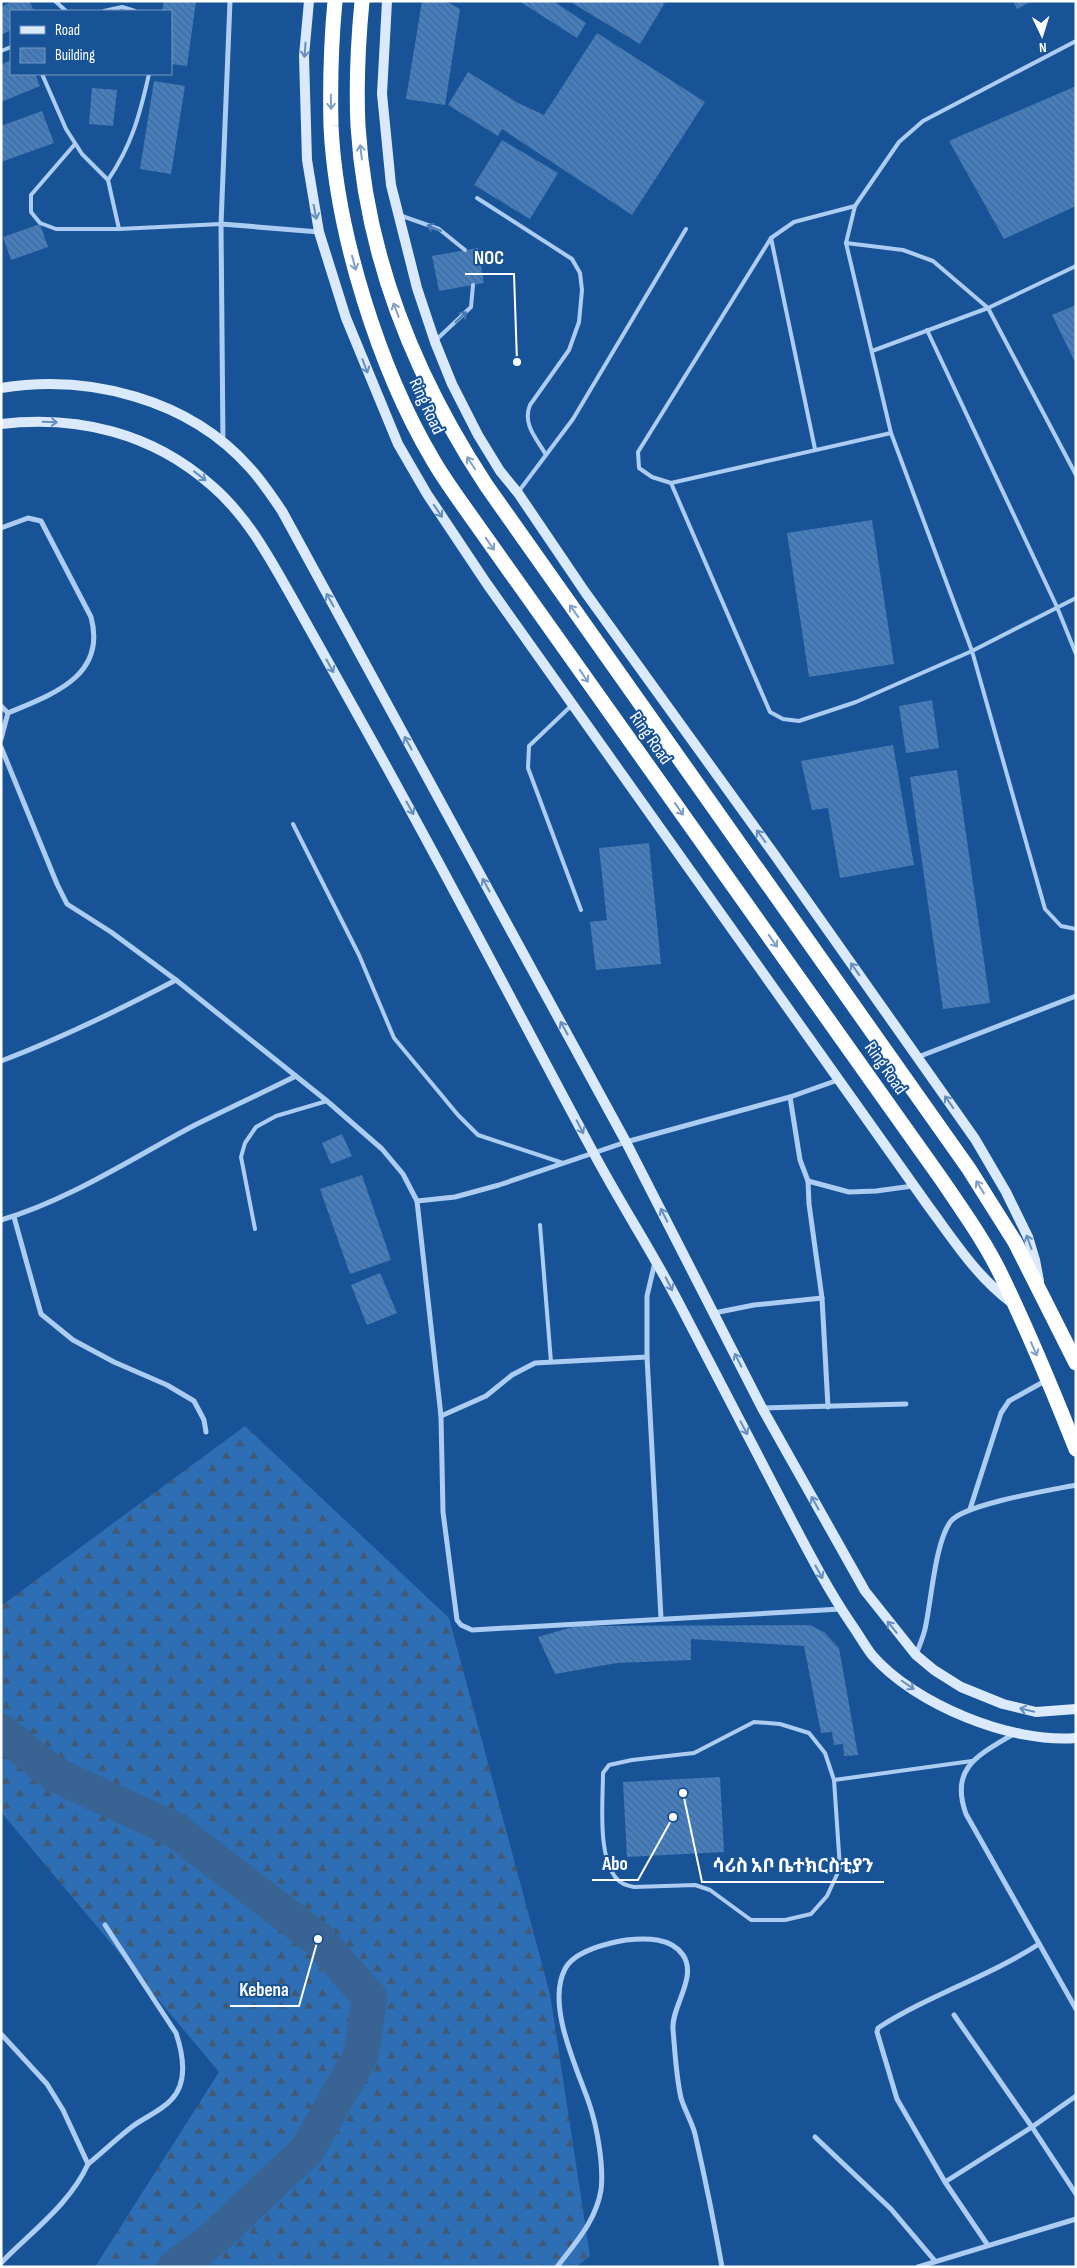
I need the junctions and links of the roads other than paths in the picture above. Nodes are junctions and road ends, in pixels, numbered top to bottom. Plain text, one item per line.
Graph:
1 (55, 1) edge
2 (122, 1) edge
3 (230, 1) edge
4 (309, 1) edge
5 (335, 1) edge
6 (362, 1) edge
7 (386, 1) edge
8 (122, 7) junction
9 (65, 10) edge
10 (108, 10) edge
11 (132, 10) edge
12 (1076, 41) edge
13 (42, 75) edge
14 (148, 75) edge
15 (75, 144) junction
16 (108, 180) junction
17 (477, 198) dead end
18 (855, 206) junction
19 (398, 215) junction
20 (221, 224) junction
21 (119, 229) junction
22 (686, 229) dead end
23 (319, 232) junction
24 (771, 238) junction
25 (846, 243) junction
26 (465, 250) dead end
27 (1076, 266) edge
28 (473, 285) dead end
29 (988, 308) junction
30 (927, 330) junction
31 (434, 342) junction
32 (872, 351) junction
33 (1, 388) edge
34 (1, 424) edge
35 (891, 433) junction
36 (224, 443) junction
37 (815, 450) junction
38 (546, 455) junction
39 (1076, 475) edge
40 (671, 483) junction
41 (518, 493) junction
42 (1, 528) edge
43 (1076, 598) edge
44 (1057, 607) junction
45 (972, 651) junction
46 (1076, 654) edge
47 (572, 705) junction
48 (1, 706) edge
49 (8, 713) junction
50 (1, 739) edge
51 (1, 747) edge
52 (293, 824) dead end
53 (581, 910) dead end
54 (1076, 929) edge
55 (176, 980) junction
56 (1076, 996) edge
57 (917, 1057) junction
58 (1, 1061) edge
59 (296, 1076) junction
60 (839, 1080) junction
61 (790, 1097) junction
62 (327, 1101) junction
63 (626, 1142) junction
64 (593, 1153) junction
65 (563, 1163) junction
66 (808, 1181) junction
67 (914, 1186) junction
68 (418, 1201) junction
69 (14, 1216) junction
70 (1, 1220) edge
71 (540, 1225) dead end
72 (255, 1229) dead end
73 (656, 1259) junction
74 (1041, 1289) junction
75 (822, 1298) junction
76 (1014, 1305) junction
77 (714, 1313) junction
78 (647, 1357) junction
79 (551, 1362) junction
80 (1076, 1363) edge
81 (1048, 1380) junction
82 (906, 1404) dead end
83 (828, 1407) junction
84 (762, 1408) junction
85 (441, 1416) junction
86 (206, 1432) dead end
87 (1076, 1449) edge
88 (1076, 1485) edge
89 (970, 1509) junction
90 (841, 1609) junction
91 (661, 1618) junction
92 (916, 1655) junction
93 (1076, 1709) edge
94 (1016, 1733) junction
95 (1076, 1738) edge
96 (972, 1761) junction
97 (834, 1780) junction
98 (105, 1925) dead end
99 (1039, 1944) junction
100 (1076, 2009) edge
101 (954, 2015) dead end
102 (1, 2034) edge
103 (1076, 2096) edge
104 (1032, 2127) junction
105 (815, 2138) dead end
106 (88, 2164) junction
107 (945, 2182) junction
108 (1076, 2194) edge
109 (1076, 2219) edge
110 (987, 2244) junction
111 (935, 2261) junction
112 (1, 2263) edge
113 (558, 2267) edge
114 (722, 2267) edge
115 (918, 2267) edge

1 - 9 lane
2 - 8 lane
3 - 20 street
4 -> 23 main road
5 -> 76 highway, Ring Road
74 -> 6 highway, Ring Road
7 - 19 main road
8 - 10 lane
8 - 11 lane
12 - 18 lane
13 - 15 lane
14 - 16 lane
15 - 16 lane
15 - 21 lane
16 - 21 lane
17 - 38 lane
18 - 24 lane
18 - 25 lane
26 -> 19 lane
19 - 31 main road
20 - 21 lane
20 - 23 street
20 - 36 street
22 - 38 lane
23 -> 47 main road
24 - 37 lane
24 - 40 lane
25 - 29 lane
25 - 32 lane
27 - 29 lane
31 -> 28 lane
29 - 30 lane
29 - 39 lane
30 - 32 lane
30 - 44 lane
31 - 41 main road
32 - 35 lane
33 - 36 main road
34 -> 64 main road
35 - 37 lane
35 - 45 lane
63 -> 36 main road
37 - 40 lane
38 - 41 lane
40 - 45 lane
57 -> 41 main road
42 - 49 street
43 - 44 lane
44 - 45 lane
44 - 46 lane
45 - 54 lane
47 - 53 lane
47 - 60 main road
48 - 49 street
49 - 50 street
51 - 55 street
52 - 65 lane
55 - 58 street
55 - 59 street
56 - 57 street
74 -> 57 main road
59 - 62 street
59 - 69 street
60 - 61 street
60 - 67 main road
61 - 63 street
61 - 66 street
62 - 68 street
62 - 72 lane
63 - 64 street
77 -> 63 main road
64 - 65 street
64 - 73 main road
65 - 68 street
66 - 67 street
66 - 75 street
67 - 76 main road
68 - 85 street
69 - 70 street
69 - 86 street
71 - 79 lane
73 - 78 street
73 -> 90 main road
74 - 80 highway, Ring Road
75 - 77 street
75 - 83 street
76 -> 81 highway, Ring Road
84 -> 77 main road
78 - 79 street
78 - 91 street
79 - 85 street
81 - 87 highway, Ring Road
81 - 89 street
82 - 83 street
83 - 84 street
92 -> 84 main road
85 - 91 street
88 - 89 street
89 - 92 street
90 - 91 street
90 -> 94 main road
93 -> 92 main road
94 - 95 main road
94 - 96 street
96 - 97 lane
96 - 99 street
97 - 97 lane
98 - 106 street
99 - 100 street
99 - 107 street
101 - 104 street
102 - 106 street
103 - 104 street
104 - 107 street
104 - 108 street
105 - 111 street
106 - 112 street
107 - 110 street
109 - 110 street
110 - 111 street
111 - 115 street
113 - 114 street

